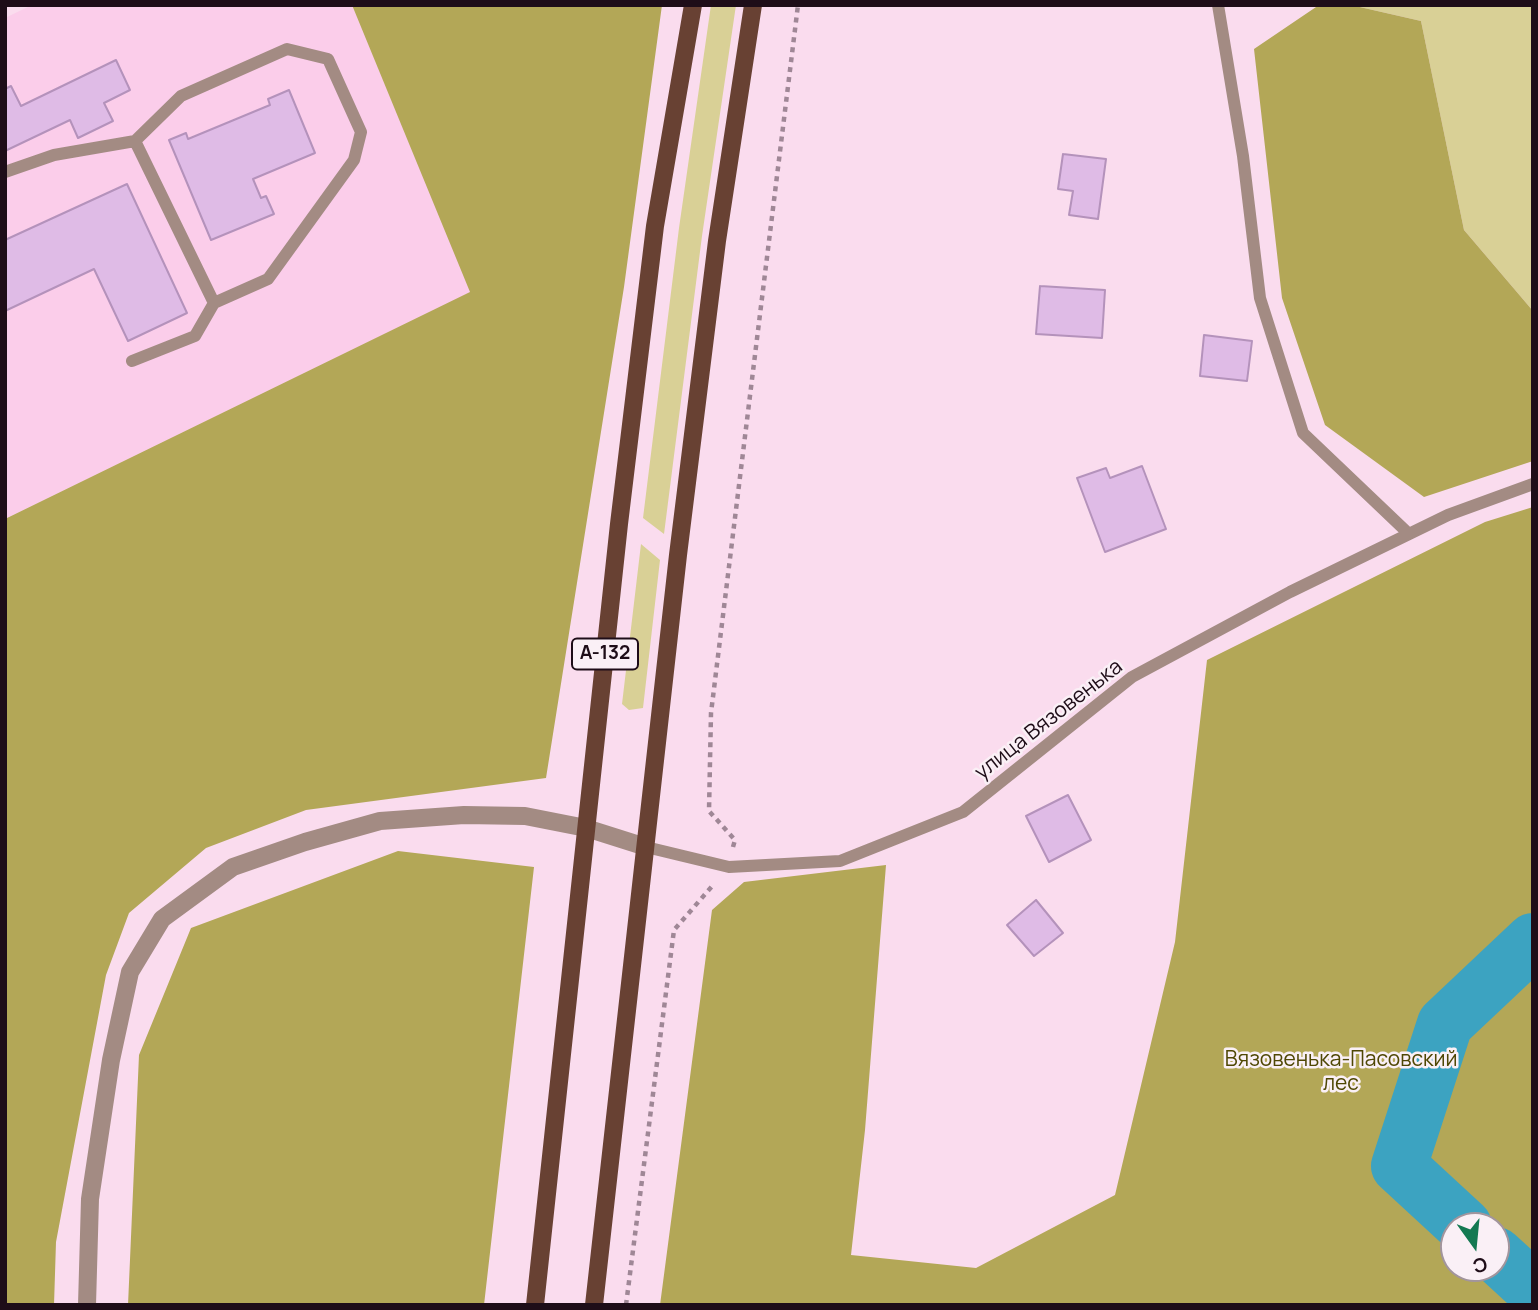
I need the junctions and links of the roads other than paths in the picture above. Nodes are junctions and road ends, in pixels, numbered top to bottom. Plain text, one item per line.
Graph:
1 (693, 5) edge
2 (753, 5) edge
3 (1218, 5) edge
4 (135, 141) junction
5 (5, 172) edge
6 (214, 303) junction
7 (132, 361) dead end
8 (1533, 484) edge
9 (1409, 534) junction
10 (586, 828) junction
11 (646, 847) junction
12 (87, 1305) edge
13 (535, 1305) edge
14 (594, 1305) edge

1 - 10 main road, А-132
2 - 11 main road, А-132
3 - 9 lane
4 - 5 lane
4 - 6 lane
4 - 6 lane
6 - 7 lane
8 - 9 lane, улица Вязовенька
9 - 11 lane, улица Вязовенька
10 - 11 street
10 - 12 street
10 - 13 main road, А-132
11 - 14 main road, А-132

